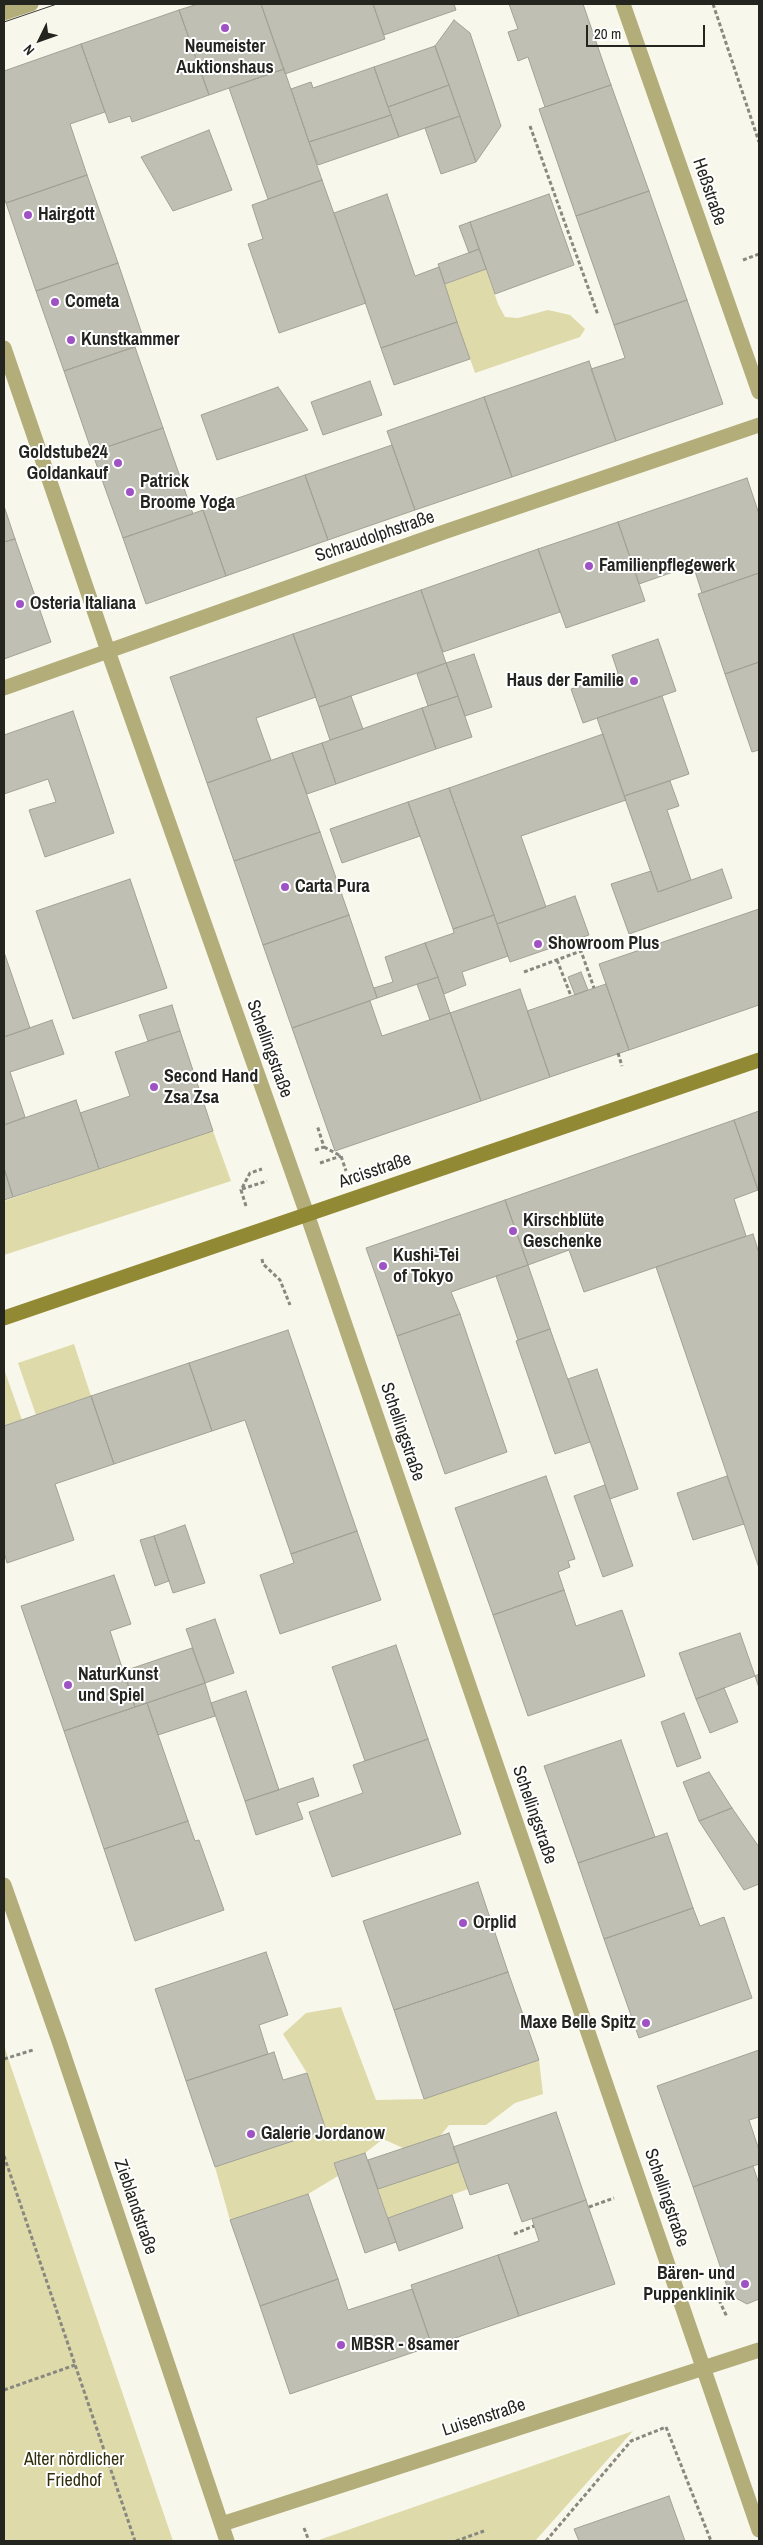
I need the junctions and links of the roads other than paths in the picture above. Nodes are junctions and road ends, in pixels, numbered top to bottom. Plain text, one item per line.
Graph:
1 (32, 4) edge
2 (623, 4) edge
3 (4, 13) edge
4 (4, 348) edge
5 (759, 392) edge
6 (759, 424) edge
7 (108, 651) junction
8 (4, 688) edge
9 (759, 1060) edge
10 (307, 1214) junction
11 (4, 1318) edge
12 (4, 1886) edge
13 (759, 2350) edge
14 (704, 2368) junction
15 (222, 2524) junction
16 (759, 2530) edge
17 (227, 2541) edge

1 - 3 street
2 - 5 street, Heßstraße
4 - 7 street, Schellingstraße
6 - 7 street, Schraudolphstraße
7 - 8 street, Schraudolphstraße
7 - 10 street, Schellingstraße
9 - 10 main road, Arcisstraße
10 - 11 main road, Arcisstraße
10 - 14 street, Schellingstraße
12 - 15 street, Zieblandstraße
13 - 14 street, Luisenstraße
14 - 15 street, Luisenstraße
14 - 16 street, Schellingstraße
15 - 17 street, Zieblandstraße

